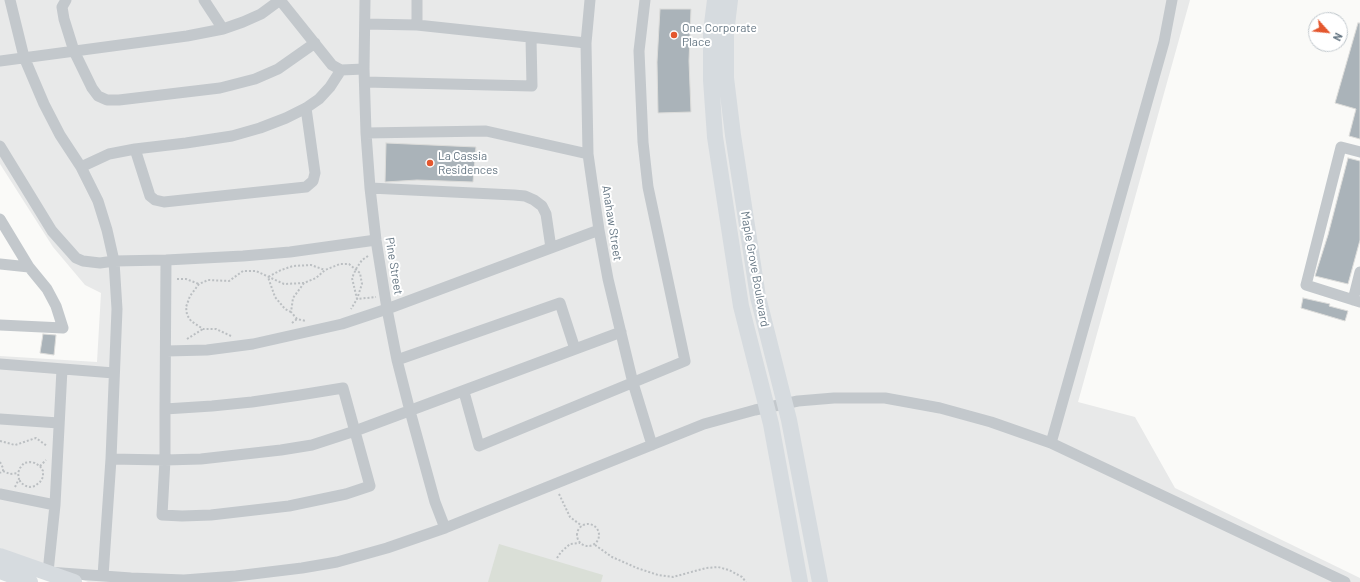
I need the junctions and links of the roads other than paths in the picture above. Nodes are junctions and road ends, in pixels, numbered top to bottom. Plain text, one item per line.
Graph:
1 (10, 0) edge
2 (66, 0) edge
3 (204, 0) edge
4 (280, 0) edge
5 (365, 0) edge
6 (417, 0) edge
7 (590, 0) edge
8 (645, 0) edge
9 (714, 0) edge
10 (730, 0) edge
11 (1172, 0) edge
12 (366, 24) junction
13 (417, 25) junction
14 (223, 29) junction
15 (531, 38) junction
16 (315, 43) junction
17 (586, 43) junction
18 (74, 50) junction
19 (24, 57) junction
20 (0, 61) edge
21 (364, 69) junction
22 (341, 70) junction
23 (365, 82) junction
24 (306, 108) junction
25 (366, 133) junction
26 (0, 146) edge
27 (135, 149) junction
28 (1360, 152) edge
29 (588, 154) junction
30 (81, 167) junction
31 (370, 188) junction
32 (0, 219) edge
33 (599, 230) junction
34 (377, 245) junction
35 (551, 248) junction
36 (166, 260) junction
37 (114, 261) junction
38 (0, 264) edge
39 (29, 267) junction
40 (1360, 272) edge
41 (1356, 301) edge
42 (387, 309) junction
43 (0, 325) edge
44 (620, 332) junction
45 (575, 349) junction
46 (166, 351) junction
47 (397, 360) junction
48 (0, 364) edge
49 (62, 369) junction
50 (114, 373) junction
51 (633, 383) junction
52 (464, 392) junction
53 (785, 404) junction
54 (767, 408) junction
55 (165, 409) junction
56 (410, 411) junction
57 (0, 419) edge
58 (59, 423) junction
59 (355, 432) junction
60 (1051, 443) junction
61 (652, 445) junction
62 (111, 459) junction
63 (165, 460) junction
64 (0, 494) edge
65 (55, 505) junction
66 (445, 528) junction
67 (0, 556) edge
68 (0, 571) edge
69 (48, 572) junction
70 (103, 576) junction
71 (236, 579) edge
72 (30, 582) edge
73 (74, 582) edge
74 (800, 582) edge
75 (820, 582) edge
76 (1345, 582) edge

1 - 19 street
2 - 18 street
3 - 14 street
4 - 14 street
4 - 16 street
5 - 12 street, Pine Street
6 - 13 street
7 - 17 street, Anahaw Street
8 - 51 street
9 - 54 street, Maple Grove Boulevard
10 - 53 street, Maple Grove Boulevard
11 - 60 street
12 - 13 street
12 - 21 street, Pine Street
13 - 15 street
14 - 18 street
15 - 17 street
15 - 23 street
16 - 18 street
16 - 22 street
17 - 29 street, Anahaw Street
18 - 19 street
19 - 20 street
19 - 30 street
21 - 22 street
21 - 23 street, Pine Street
22 - 24 street
23 - 25 street, Pine Street
24 - 27 street
24 - 27 street
25 - 29 street
25 - 31 street, Pine Street
26 - 37 street
27 - 30 street
28 - 41 street
29 - 33 street, Anahaw Street
30 - 37 street
31 - 34 street, Pine Street
31 - 35 street
32 - 39 street
33 - 35 street
33 - 44 street, Anahaw Street
34 - 36 street
34 - 42 street, Pine Street
35 - 42 street
36 - 37 street
36 - 46 street
37 - 50 street
38 - 39 street
39 - 43 street
40 - 41 street
42 - 46 street
42 - 47 street, Pine Street
44 - 45 street
44 - 51 street, Anahaw Street
45 - 47 street
45 - 52 street
46 - 55 street
47 - 56 street, Pine Street
48 - 49 street
49 - 50 street
49 - 58 street
50 - 62 street
51 - 52 street
51 - 61 street, Anahaw Street
52 - 56 street
53 - 54 street
53 - 60 street
53 - 75 street, Maple Grove Boulevard
54 - 61 street
54 - 74 street, Maple Grove Boulevard
55 - 59 street
55 - 63 street
56 - 59 street
56 - 66 street, Pine Street
57 - 58 street
58 - 65 street
59 - 63 street
59 - 63 street
60 - 76 street
61 - 66 street
62 - 63 street
62 - 70 street
64 - 65 street
65 - 69 street
66 - 71 street
67 - 69 street
68 - 72 street
69 - 70 street
69 - 73 street
70 - 71 street

